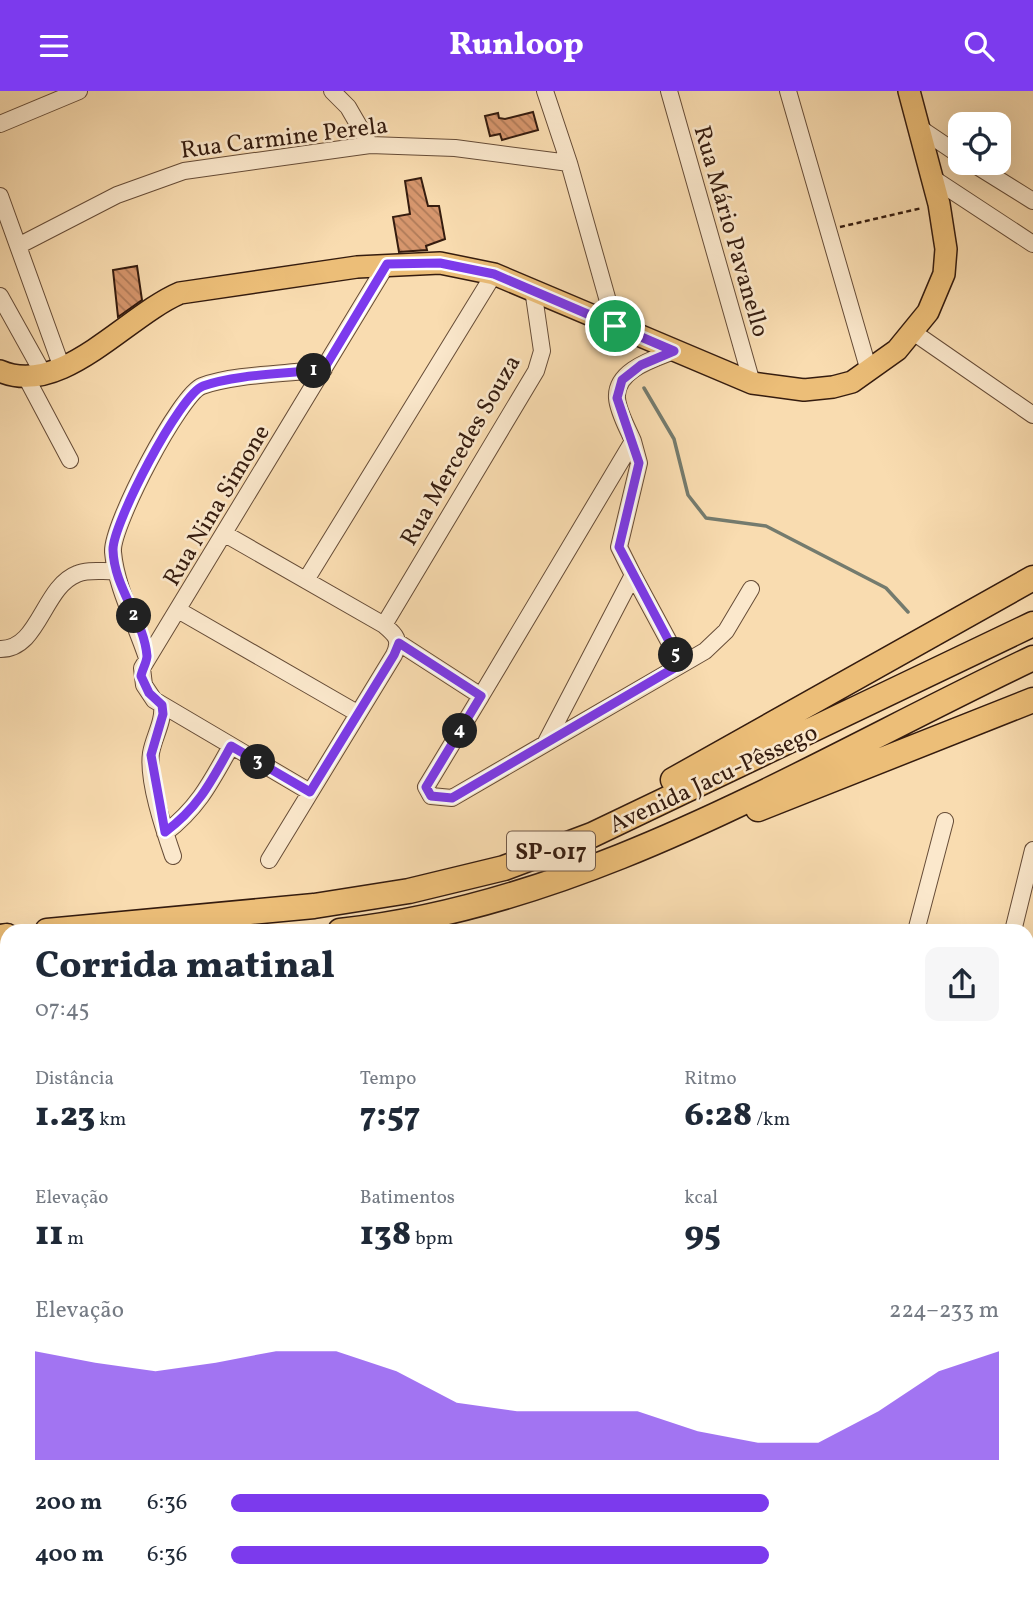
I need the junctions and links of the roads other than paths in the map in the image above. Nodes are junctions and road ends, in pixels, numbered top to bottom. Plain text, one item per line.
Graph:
1 (79, 91) edge
2 (332, 91) edge
3 (545, 91) edge
4 (669, 91) edge
5 (788, 91) edge
6 (909, 91) edge
7 (0, 124) edge
8 (918, 127) junction
9 (370, 145) junction
10 (948, 147) edge
11 (569, 163) junction
12 (991, 175) edge
13 (931, 177) junction
14 (0, 196) edge
15 (1033, 201) edge
16 (1033, 244) edge
17 (19, 246) junction
18 (387, 264) junction
19 (494, 274) junction
20 (533, 289) junction
21 (0, 296) edge
22 (615, 326) junction
23 (913, 332) junction
24 (674, 351) junction
25 (324, 369) junction
26 (0, 371) edge
27 (869, 371) junction
28 (44, 374) junction
29 (752, 383) junction
30 (1033, 415) edge
31 (633, 441) junction
32 (70, 460) dead end
33 (225, 534) junction
34 (116, 571) junction
35 (633, 575) junction
36 (1033, 578) edge
37 (306, 580) junction
38 (751, 589) dead end
39 (178, 610) junction
40 (1033, 624) edge
41 (393, 634) junction
42 (0, 649) edge
43 (147, 658) junction
44 (1033, 658) edge
45 (681, 664) junction
46 (481, 696) junction
47 (1033, 700) edge
48 (162, 705) junction
49 (357, 713) junction
50 (545, 744) junction
51 (231, 746) junction
52 (310, 792) junction
53 (945, 821) dead end
54 (690, 828) junction
55 (165, 832) junction
56 (592, 835) junction
57 (1033, 850) edge
58 (173, 856) dead end
59 (269, 860) dead end
60 (122, 924) edge
61 (388, 924) edge
62 (918, 924) edge
63 (1015, 924) edge

1 - 7 street
2 - 9 street
3 - 11 street
4 - 29 street, Rua Mário Pavanello
5 - 27 street
6 - 8 main road
8 - 10 street
8 - 13 main road
9 - 11 street, Rua Carmine Perela
9 - 17 street, Rua Carmine Perela
11 - 22 street
12 - 15 street
13 - 16 street
13 - 23 main road
14 - 17 street
17 - 28 street
18 - 19 main road
18 - 25 street, Rua Nina Simone
18 - 28 main road
19 - 20 main road
19 - 37 street
20 - 22 main road
20 - 41 street, Rua Mercedes Souza
21 - 28 street
22 - 24 main road
23 - 27 main road
23 - 30 street
24 - 29 main road
24 - 31 street
25 - 33 street, Rua Nina Simone
25 - 34 street
26 - 28 main road
27 - 29 main road
28 - 32 street
31 - 35 street
31 - 46 street
33 - 37 street
33 - 39 street, Rua Nina Simone
34 - 42 street
34 - 43 street
35 - 45 street
35 - 50 street
36 - 56 highway
37 - 41 street
38 - 45 street
39 - 43 street, Rua Nina Simone
39 - 49 street
40 - 56 highway, Avenida Jacu-Pêssego / SP-017
41 - 46 street
41 - 49 street, Rua Mercedes Souza
43 - 48 street
44 - 54 highway, Avenida Jacu-Pêssego / SP-017
45 - 50 street
46 - 50 street
47 - 54 highway
48 - 51 street
48 - 55 street
49 - 52 street, Rua Mercedes Souza
51 - 52 street
51 - 55 street
52 - 59 street, Rua Mercedes Souza
53 - 62 street
54 - 61 highway, Avenida Jacu-Pêssego / SP-017
55 - 58 street
56 - 60 highway, Avenida Jacu-Pêssego / SP-017
57 - 63 street

